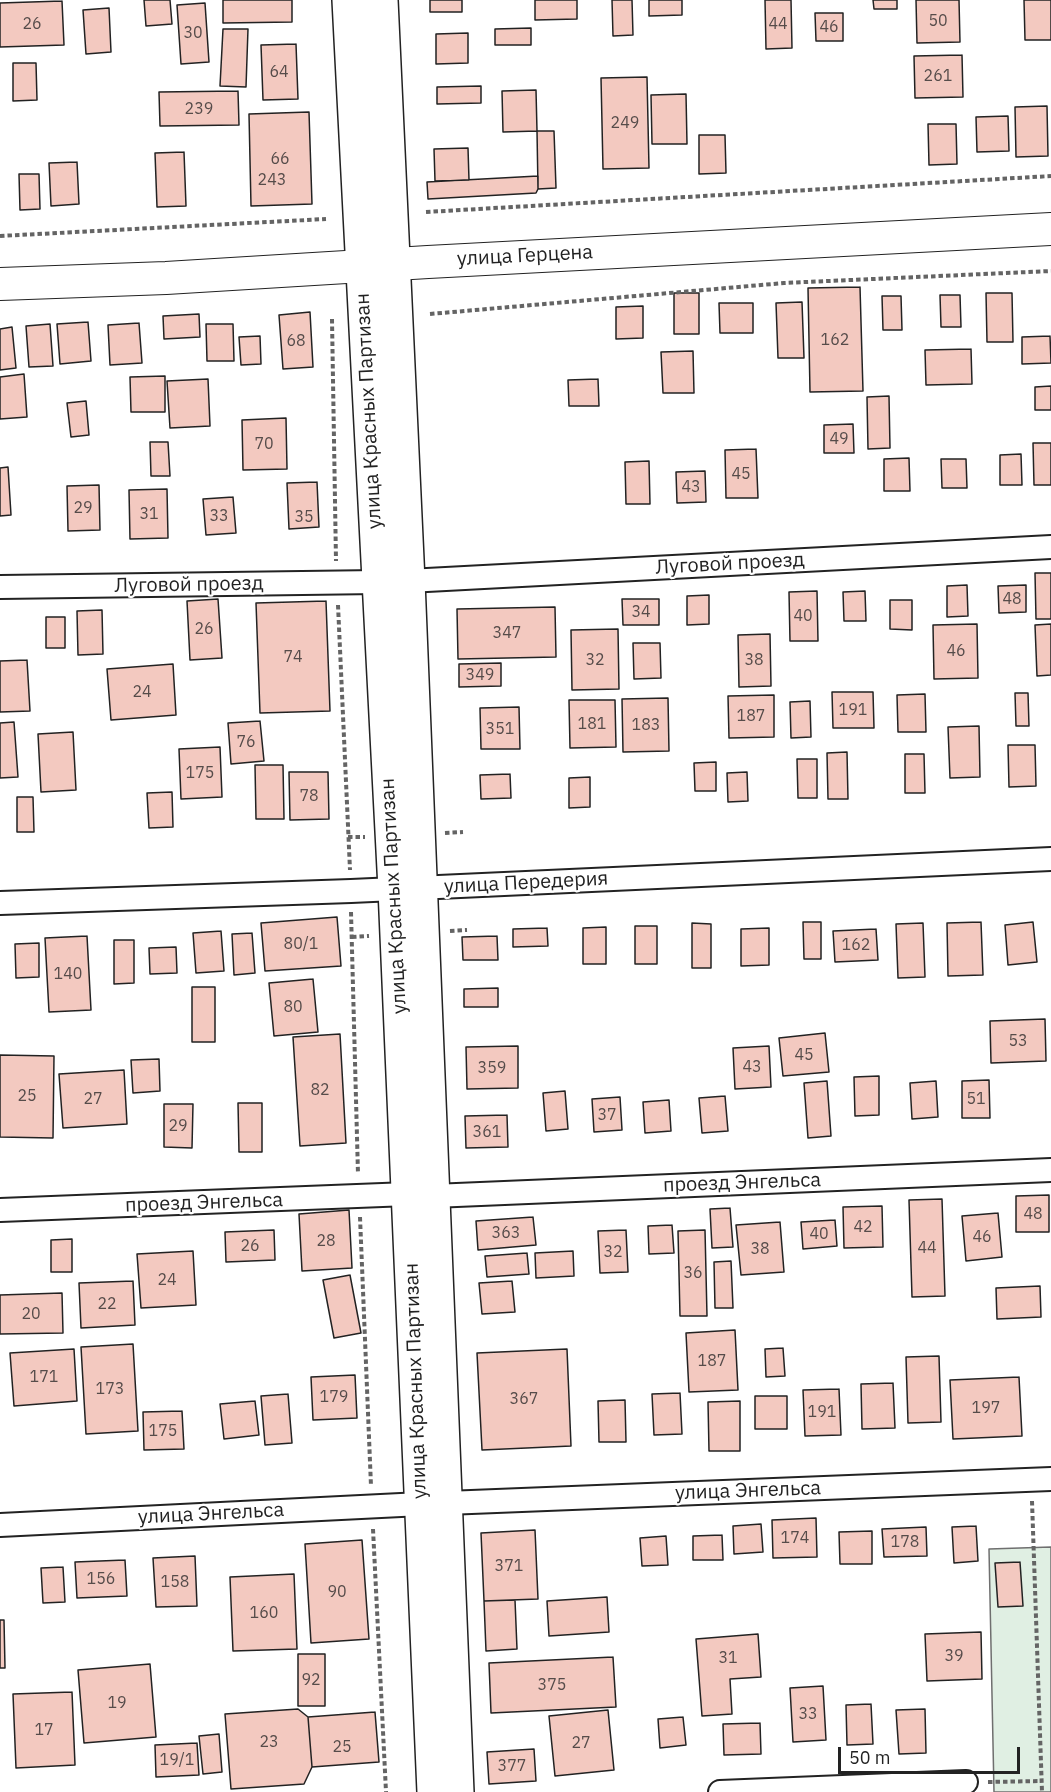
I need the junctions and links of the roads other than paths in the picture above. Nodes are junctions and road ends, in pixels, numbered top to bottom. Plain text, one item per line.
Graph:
1 (349, 0) edge
2 (381, 0) edge
3 (1051, 229) edge
4 (394, 264) junction
5 (362, 266) junction
6 (0, 284) edge
7 (1051, 547) edge
8 (393, 581) junction
9 (0, 587) edge
10 (1051, 859) edge
11 (408, 888) junction
12 (0, 903) edge
13 (1051, 1170) edge
14 (421, 1195) junction
15 (0, 1210) edge
16 (1041, 1479) edge
17 (433, 1504) junction
18 (0, 1525) edge
19 (966, 1782) road end
20 (434, 1792) edge
21 (457, 1792) edge
22 (720, 1792) edge

1 - 5 highway, улица Красных Партизан
2 - 4 highway, улица Красных Партизан
3 - 4 main road, улица Герцена
4 - 5 main road, улица Герцена
4 - 8 highway, улица Красных Партизан
5 - 6 main road, улица Герцена
5 - 8 highway, улица Красных Партизан
7 - 8 street, Луговой проезд
8 - 9 street, Луговой проезд
8 - 11 highway, улица Красных Партизан
10 - 11 street, улица Передерия
11 - 12 street, улица Передерия
11 - 14 highway, улица Красных Партизан
13 - 14 street, проезд Энгельса
14 - 15 street, проезд Энгельса
14 - 17 highway, улица Красных Партизан
16 - 17 street, улица Энгельса
17 - 18 street, улица Энгельса
17 - 20 highway, улица Красных Партизан
17 - 21 highway, улица Красных Партизан
19 - 22 street

